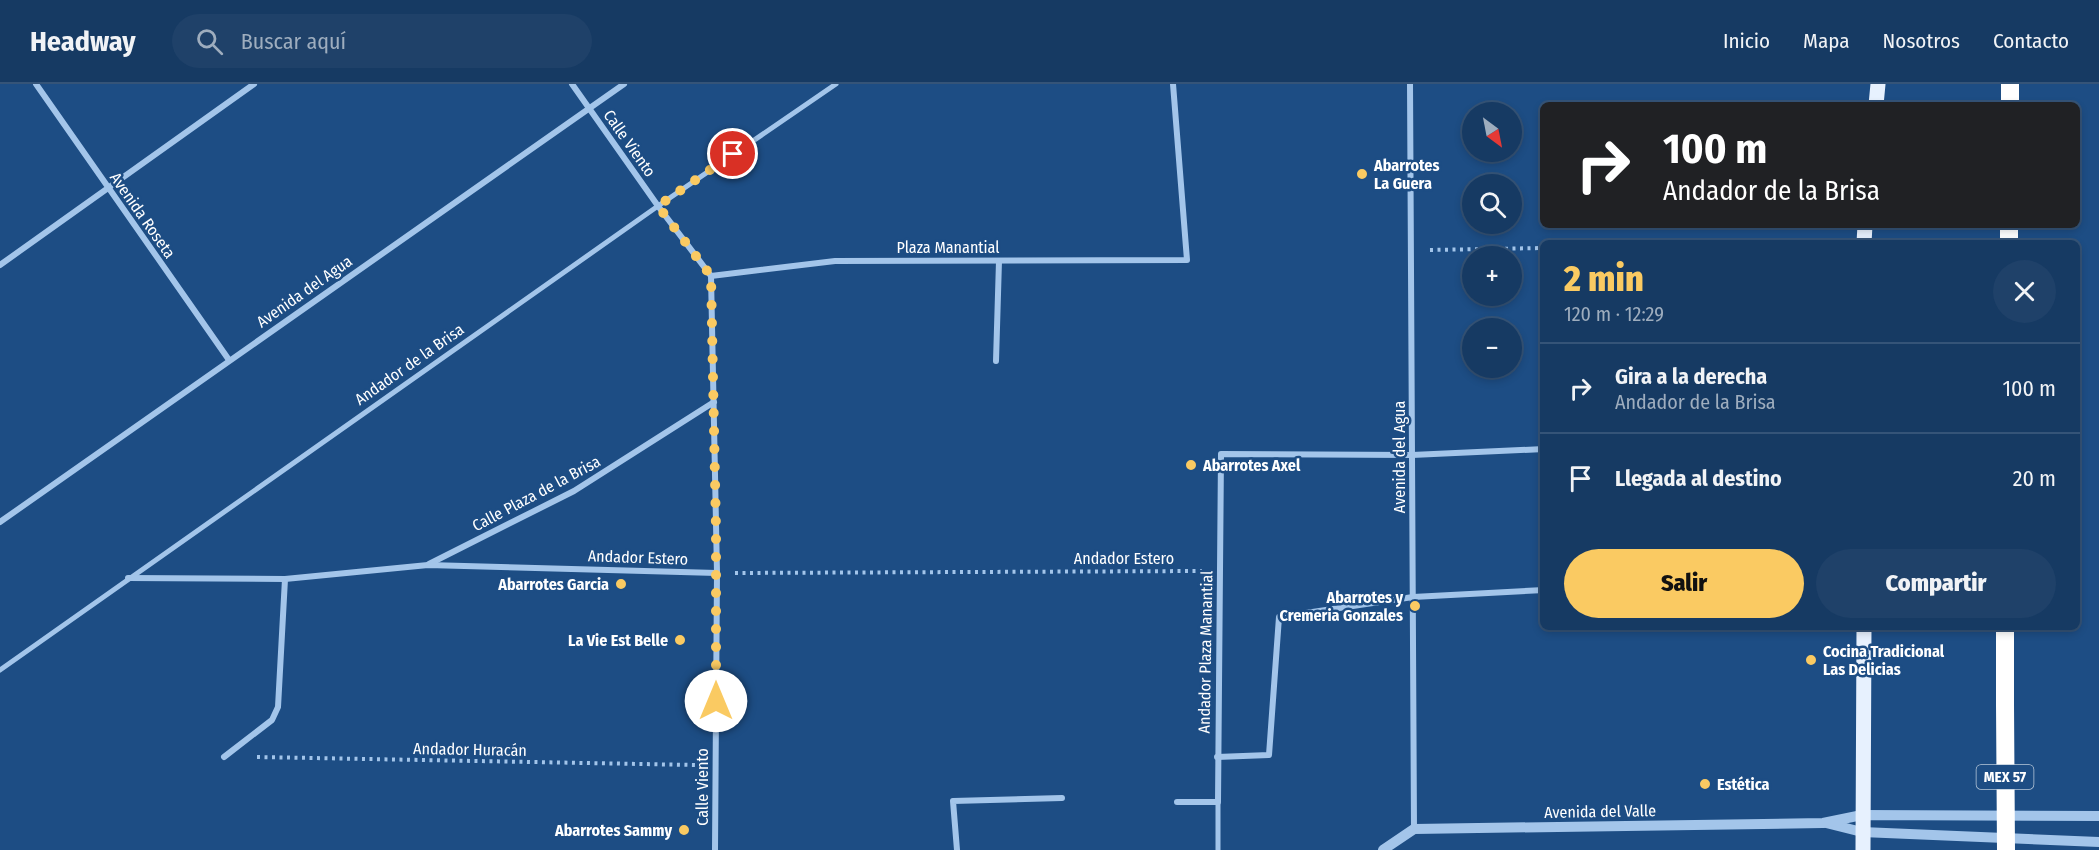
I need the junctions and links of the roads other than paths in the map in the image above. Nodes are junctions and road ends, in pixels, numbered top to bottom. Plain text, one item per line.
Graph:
1 (36, 84) edge
2 (254, 84) edge
3 (572, 84) edge
4 (624, 84) edge
5 (836, 84) edge
6 (1173, 84) edge
7 (1410, 84) edge
8 (1878, 84) edge
9 (2010, 84) edge
10 (1876, 102) edge
11 (2010, 102) edge
12 (590, 109) junction
13 (107, 187) junction
14 (658, 206) junction
15 (999, 261) junction
16 (0, 265) edge
17 (711, 276) junction
18 (229, 360) junction
19 (996, 361) dead end
20 (714, 402) junction
21 (1540, 449) edge
22 (1412, 455) junction
23 (0, 522) edge
24 (428, 565) junction
25 (717, 573) junction
26 (128, 578) junction
27 (285, 579) junction
28 (1540, 590) edge
29 (1413, 597) junction
30 (1864, 630) edge
31 (2005, 630) edge
32 (0, 670) edge
33 (224, 757) road end
34 (1217, 757) junction
35 (1062, 798) dead end
36 (1177, 802) dead end
37 (1218, 802) junction
38 (1862, 815) junction
39 (2099, 816) edge
40 (1823, 823) junction
41 (1414, 829) junction
42 (1862, 832) junction
43 (2099, 842) edge
44 (715, 850) edge
45 (957, 850) edge
46 (1218, 850) edge
47 (1383, 850) edge
48 (1863, 850) edge
49 (2006, 850) edge

1 - 13 street, Avenida Roseta
2 - 13 street
3 - 12 street, Calle Viento
4 - 12 street, Avenida del Agua
5 - 14 street, Andador de la Brisa
6 - 15 street, Plaza Manantial
7 - 22 street, Avenida del Agua
8 - 10 main road
9 - 11 highway
12 - 14 street, Calle Viento
12 - 18 street, Avenida del Agua
13 - 16 street
13 - 18 street, Avenida Roseta
14 - 17 street, Calle Viento
14 - 26 street, Andador de la Brisa
15 - 17 street, Plaza Manantial
15 - 19 street
17 - 20 street, Calle Viento
18 - 23 street, Avenida del Agua
20 - 24 street, Calle Plaza de la Brisa
20 - 25 street, Calle Viento
21 - 22 street
22 - 29 street, Avenida del Agua
22 - 34 street, Andador Plaza Manantial
24 - 25 street, Andador Estero
24 - 27 street, Andador Estero
25 - 44 street, Calle Viento
26 - 27 street, Andador Estero
26 - 32 street, Andador de la Brisa
27 - 33 street
28 - 29 street
29 - 34 street
29 - 41 street, Avenida del Agua
30 - 38 main road
31 - 49 highway, MEX 57, bridge
34 - 37 street, Andador Plaza Manantial
35 - 45 street
36 - 37 street
37 - 46 street, Andador Plaza Manantial
38 - 39 street, Avenida del Valle
38 - 40 street, Avenida del Valle
38 - 42 main road
40 - 41 street, Avenida del Valle
40 - 42 street, Avenida del Valle
41 - 47 street
42 - 43 street, Avenida del Valle
42 - 48 main road

